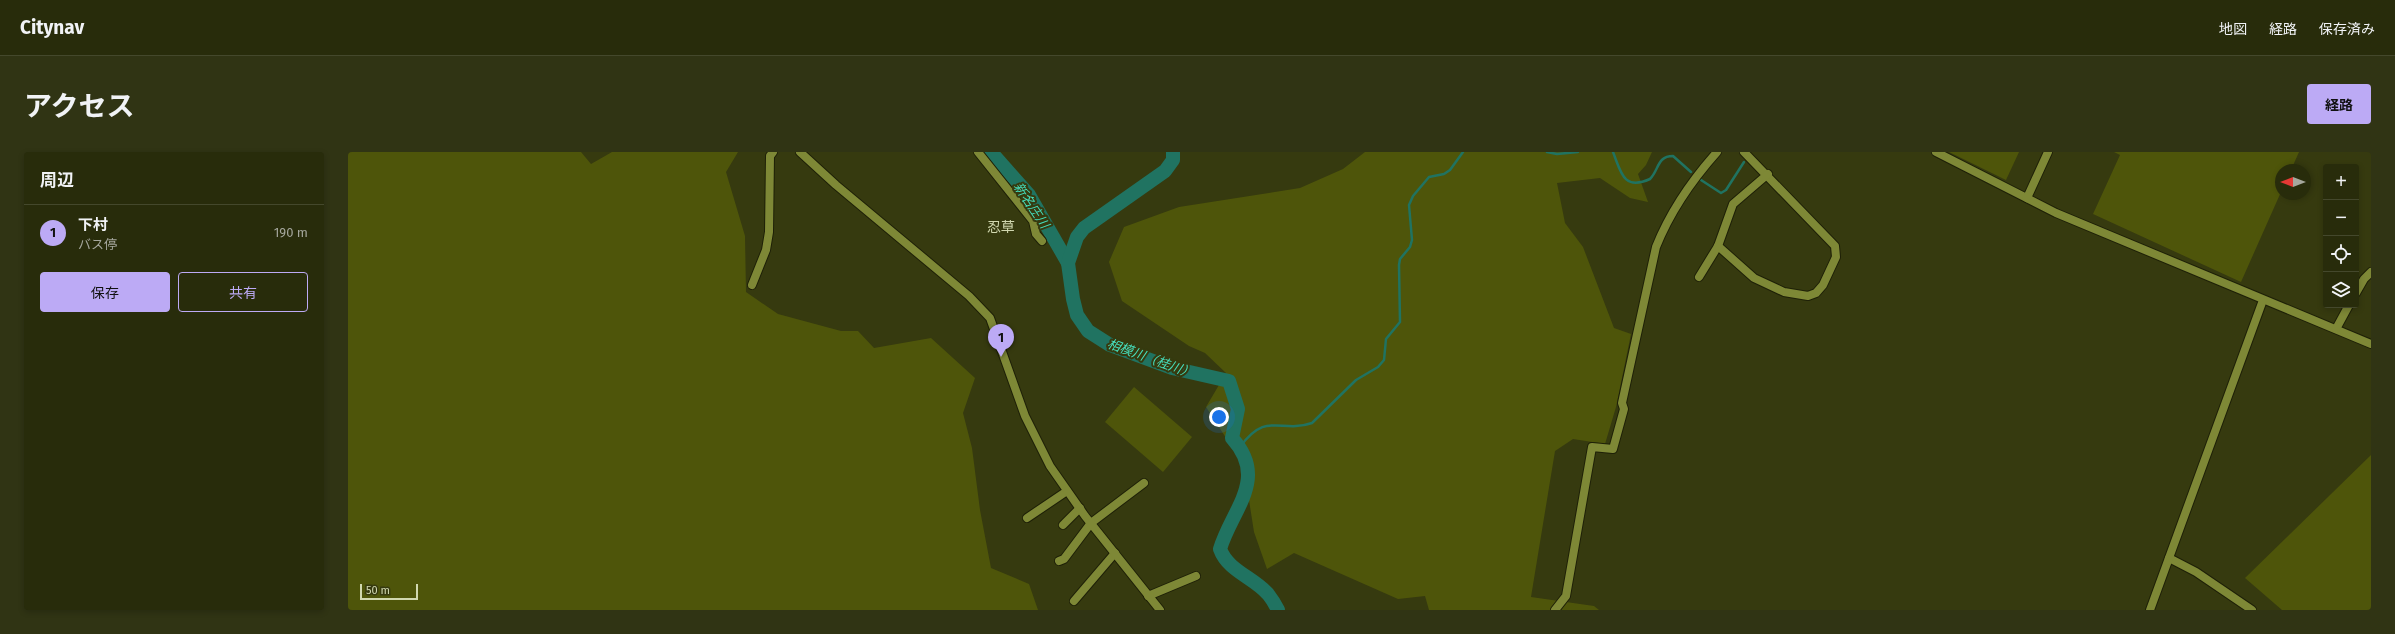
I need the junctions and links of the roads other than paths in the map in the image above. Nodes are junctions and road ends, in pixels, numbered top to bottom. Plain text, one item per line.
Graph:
1 (773, 152) edge
2 (800, 152) edge
3 (978, 152) edge
4 (1717, 152) edge
5 (1744, 152) edge
6 (1936, 152) edge
7 (2048, 152) edge
8 (1768, 174) junction
9 (2027, 198) junction
10 (1042, 240) dead end
11 (1718, 246) junction
12 (2371, 272) edge
13 (1699, 277) dead end
14 (752, 285) dead end
15 (2359, 288) edge
16 (2263, 300) junction
17 (2348, 308) edge
18 (2336, 329) junction
19 (2371, 344) edge
20 (1144, 483) dead end
21 (1067, 491) junction
22 (1080, 508) junction
23 (1027, 518) dead end
24 (1091, 523) junction
25 (1064, 525) dead end
26 (1115, 553) junction
27 (2169, 558) junction
28 (1059, 561) dead end
29 (1196, 576) dead end
30 (1148, 596) junction
31 (1074, 600) dead end
32 (1160, 610) edge
33 (1554, 610) edge
34 (2150, 610) edge
35 (2252, 610) edge

1 - 14 street
2 - 21 street
3 - 10 street
4 - 33 street
5 - 8 street
6 - 9 street
7 - 9 street
8 - 11 street
8 - 11 street
9 - 16 street
11 - 13 street
12 - 15 street
16 - 18 street
16 - 27 street
17 - 18 street
18 - 19 street
20 - 24 street
21 - 22 street
21 - 23 street
22 - 24 street
22 - 25 street
24 - 26 street
24 - 28 street
26 - 30 street
26 - 31 street
27 - 34 street
27 - 35 street
29 - 30 street
30 - 32 street

